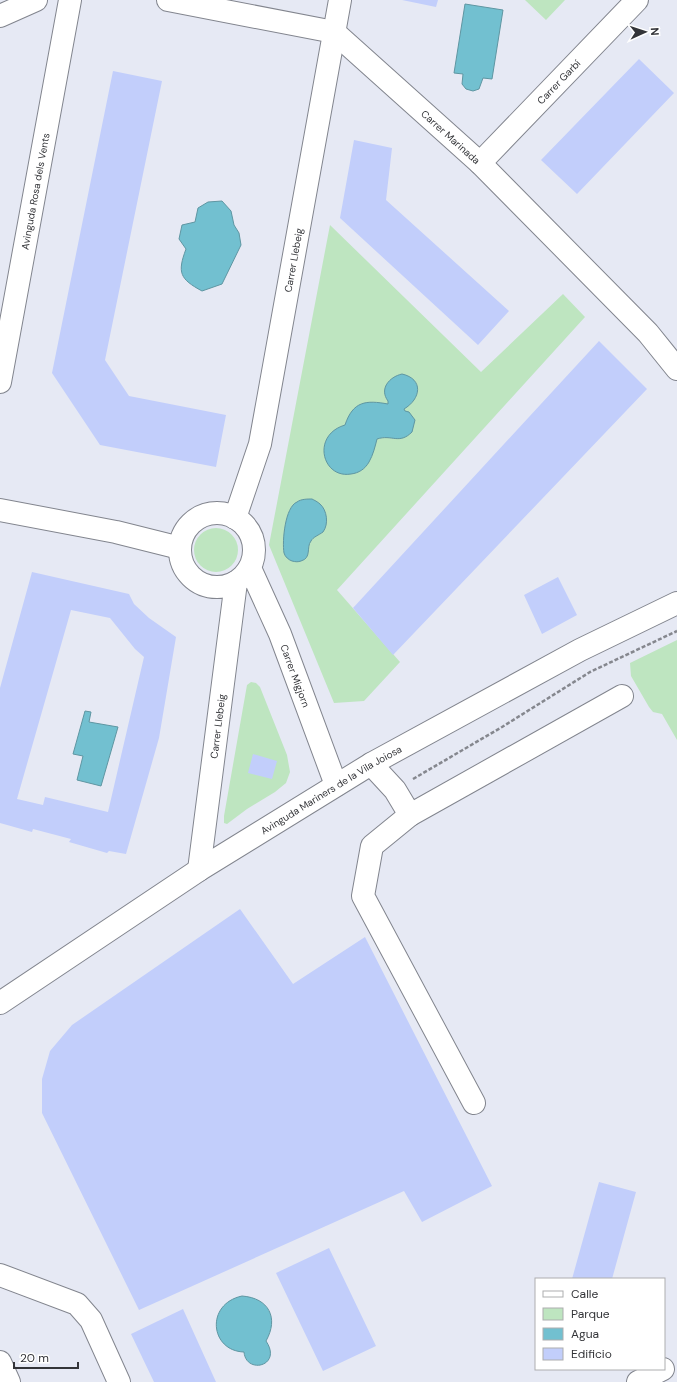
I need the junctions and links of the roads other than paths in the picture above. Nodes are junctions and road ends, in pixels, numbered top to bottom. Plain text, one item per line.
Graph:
1 (36, 0) edge
2 (70, 0) edge
3 (168, 0) edge
4 (340, 0) edge
5 (638, 0) edge
6 (0, 16) edge
7 (334, 32) junction
8 (480, 163) junction
9 (676, 366) edge
10 (0, 382) edge
11 (0, 510) edge
12 (235, 518) junction
13 (180, 548) junction
14 (243, 575) junction
15 (677, 603) edge
16 (622, 696) dead end
17 (370, 764) junction
18 (336, 785) junction
19 (410, 814) junction
20 (198, 870) junction
21 (0, 1003) edge
22 (474, 1103) dead end
23 (0, 1275) edge
24 (0, 1362) edge
25 (677, 1362) edge
26 (665, 1368) edge
27 (661, 1370) edge
28 (9, 1382) edge
29 (119, 1382) edge
30 (638, 1382) edge

1 - 6 street
2 - 10 street, Avinguda Rosa dels Vents
3 - 7 street
4 - 7 street, Carrer Llebeig
5 - 8 street, Carrer Garbí
7 - 8 street, Carrer Marinada
7 - 12 street, Carrer Llebeig
8 - 9 street, Carrer Marinada
11 - 13 street
12 - 13 street
12 - 14 street
13 - 14 street
14 - 18 street, Carrer Migjorn
14 - 20 street, Carrer Llebeig
15 - 17 street, Avinguda Mariners de la Vila Joiosa
16 - 19 street
17 - 18 street, Avinguda Mariners de la Vila Joiosa
17 - 19 street
18 - 20 street, Avinguda Mariners de la Vila Joiosa
19 - 22 street
20 - 21 street, Avinguda Mariners de la Vila Joiosa
23 - 29 street
24 - 28 street
25 - 26 street
27 - 30 street

